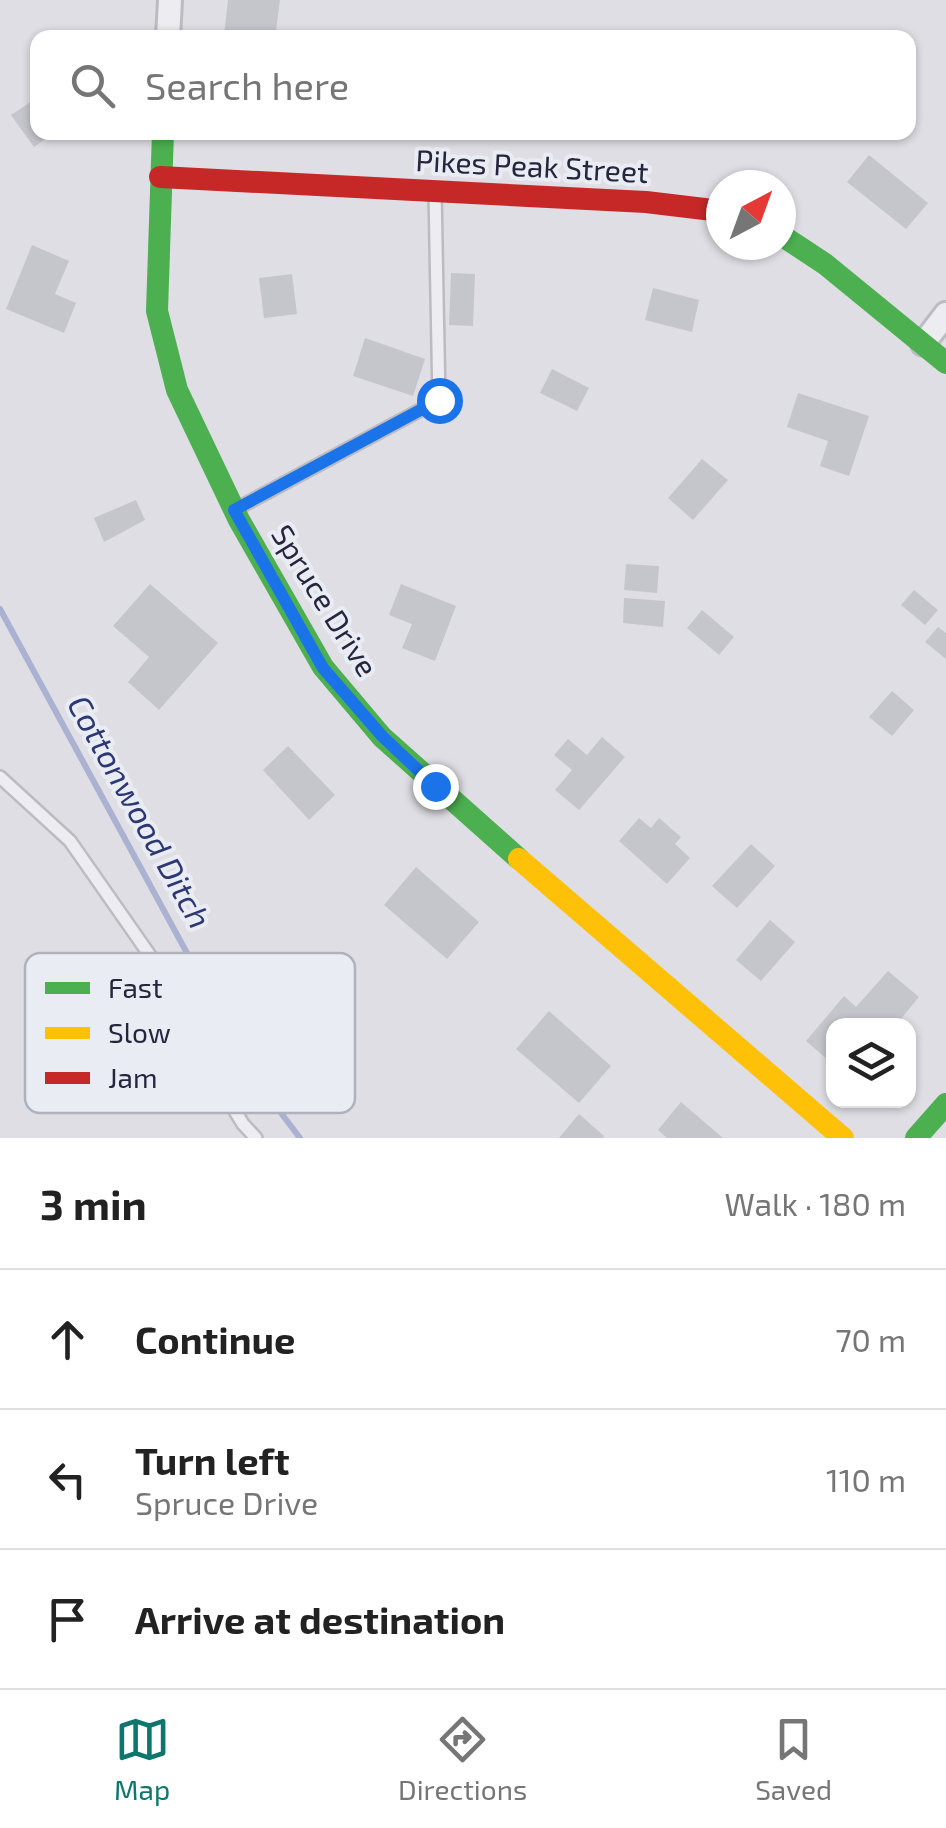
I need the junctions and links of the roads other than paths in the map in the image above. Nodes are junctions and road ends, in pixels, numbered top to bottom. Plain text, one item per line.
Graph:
1 (170, 0) edge
2 (168, 30) edge
3 (162, 140) edge
4 (160, 177) junction
5 (435, 191) junction
6 (706, 209) edge
7 (796, 244) edge
8 (946, 314) edge
9 (923, 344) junction
10 (946, 363) edge
11 (234, 510) junction
12 (0, 776) edge
13 (147, 953) edge
14 (946, 1104) edge
15 (236, 1113) edge
16 (256, 1138) edge
17 (843, 1138) edge
18 (916, 1138) edge

1 - 2 street
3 - 4 street, Spruce Drive
4 - 5 street, Pikes Peak Street
4 - 11 street, Spruce Drive
5 - 6 street, Pikes Peak Street
5 - 11 lane
7 - 9 street
8 - 9 street
9 - 10 street
11 - 17 street, Spruce Drive
12 - 13 lane
14 - 18 street
15 - 16 lane

